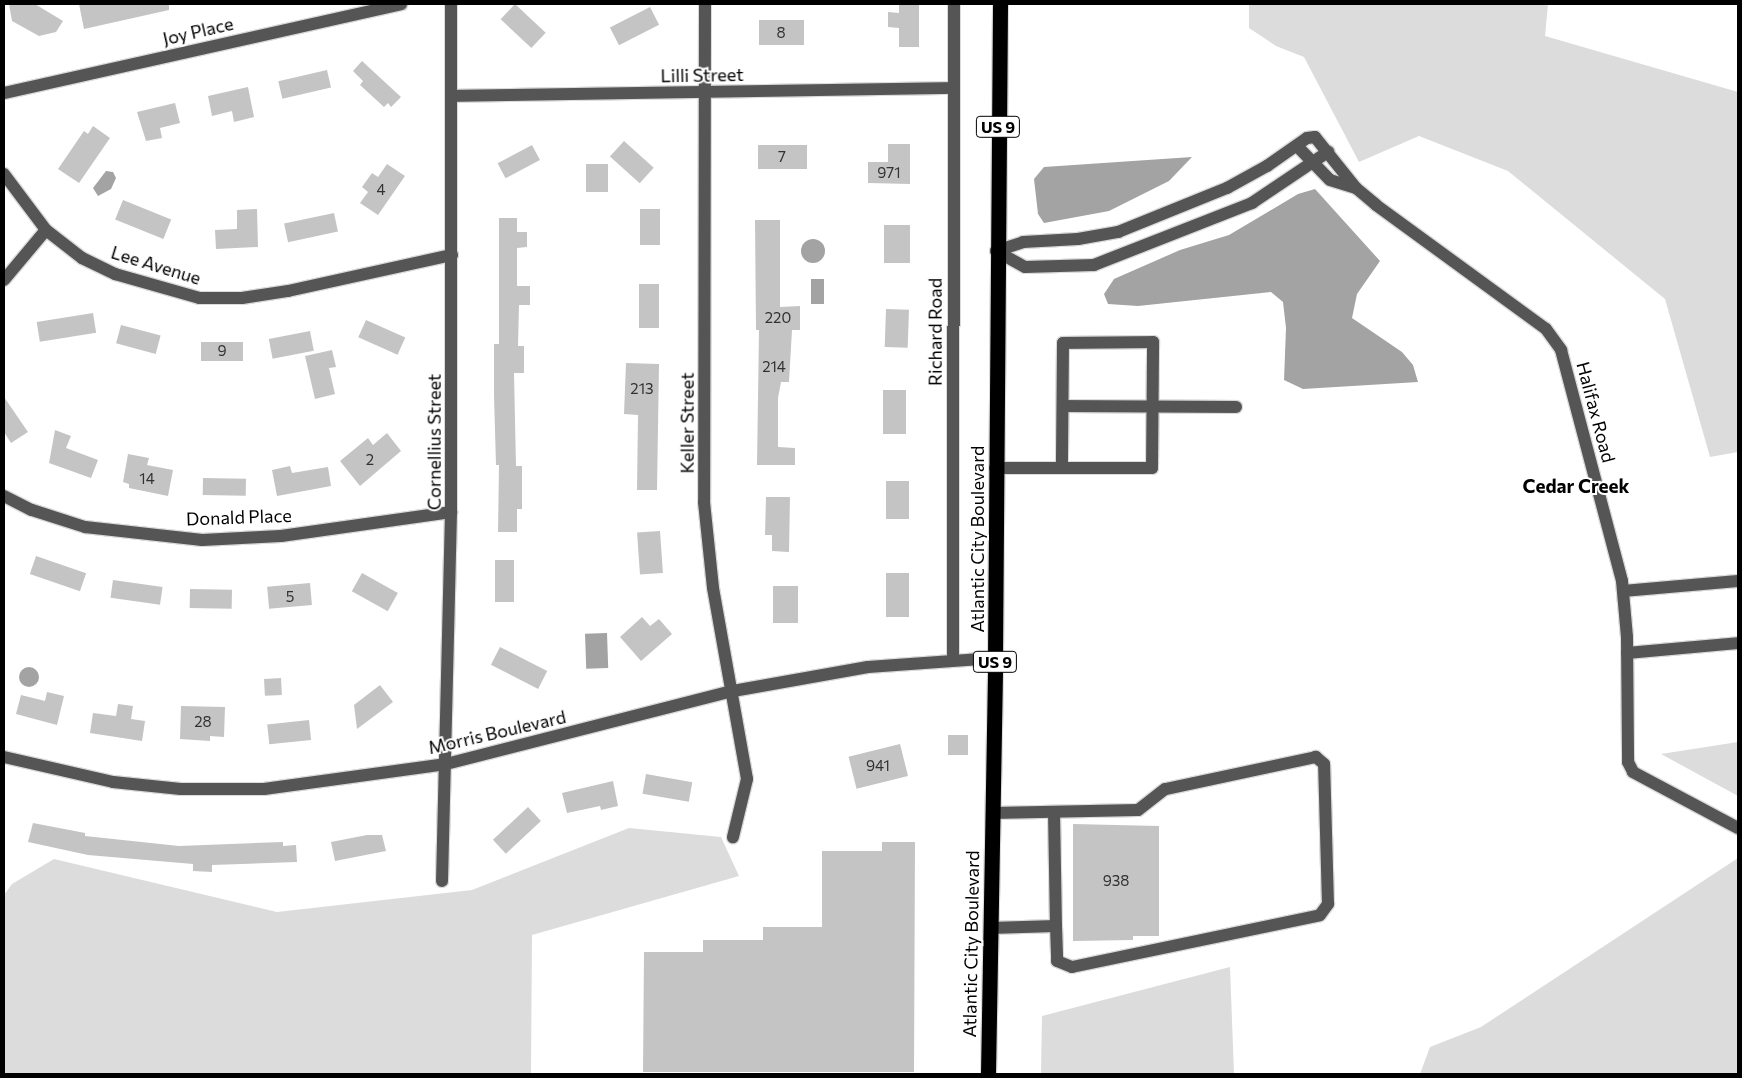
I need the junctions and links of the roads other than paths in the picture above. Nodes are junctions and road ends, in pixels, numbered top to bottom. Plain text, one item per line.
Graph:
1 (401, 4) edge
2 (451, 4) edge
3 (705, 4) edge
4 (954, 4) edge
5 (1000, 4) edge
6 (952, 88) junction
7 (706, 92) junction
8 (4, 93) edge
9 (452, 96) junction
10 (1296, 146) junction
11 (1328, 152) junction
12 (1311, 164) junction
13 (4, 174) edge
14 (1356, 188) junction
15 (46, 230) junction
16 (996, 251) junction
17 (452, 255) junction
18 (4, 280) edge
19 (1063, 406) junction
20 (1153, 406) junction
21 (1236, 407) dead end
22 (996, 468) junction
23 (1062, 468) junction
24 (4, 496) edge
25 (451, 512) junction
26 (1738, 581) edge
27 (1623, 591) junction
28 (1738, 643) edge
29 (1627, 652) junction
30 (995, 658) junction
31 (953, 660) junction
32 (733, 691) junction
33 (4, 757) edge
34 (446, 764) junction
35 (1054, 812) junction
36 (992, 813) junction
37 (1738, 828) edge
38 (733, 837) dead end
39 (442, 881) dead end
40 (1056, 926) junction
41 (990, 928) junction
42 (988, 1074) edge

1 - 8 street, Joy Place
2 - 9 street, Cornellius Street
3 - 7 street, Keller Street
4 - 6 street, Richard Road
5 - 16 highway, Atlantic City Boulevard / US 9
6 - 7 street, Lilli Street
6 - 31 street, Richard Road
7 - 9 street, Lilli Street
7 - 32 street, Keller Street
9 - 17 street, Cornellius Street
10 - 11 street, Halifax Road
10 - 12 street, Halifax Road
10 - 16 street
11 - 12 street
11 - 14 street, Halifax Road
12 - 14 street, Halifax Road
12 - 16 street
13 - 15 street, Lee Avenue
14 - 27 street, Halifax Road
15 - 17 street, Lee Avenue
15 - 18 street
16 - 22 highway, Atlantic City Boulevard / US 9
17 - 25 street, Cornellius Street
19 - 20 street
19 - 20 street
19 - 23 street
20 - 21 street
20 - 23 street
22 - 23 street
22 - 30 highway, Atlantic City Boulevard / US 9
24 - 25 street, Donald Place
25 - 34 street, Cornellius Street
26 - 27 street
27 - 29 street, Halifax Road
28 - 29 street
29 - 37 street, Halifax Road
30 - 31 street, Morris Boulevard
30 - 36 highway, Atlantic City Boulevard / US 9
31 - 32 street, Morris Boulevard
32 - 34 street, Morris Boulevard
32 - 38 street, Keller Street
33 - 34 street, Morris Boulevard
34 - 39 street, Cornellius Street
35 - 36 street
35 - 40 street
35 - 40 street
36 - 41 highway, Atlantic City Boulevard / US 9
40 - 41 street
41 - 42 highway, Atlantic City Boulevard / US 9

